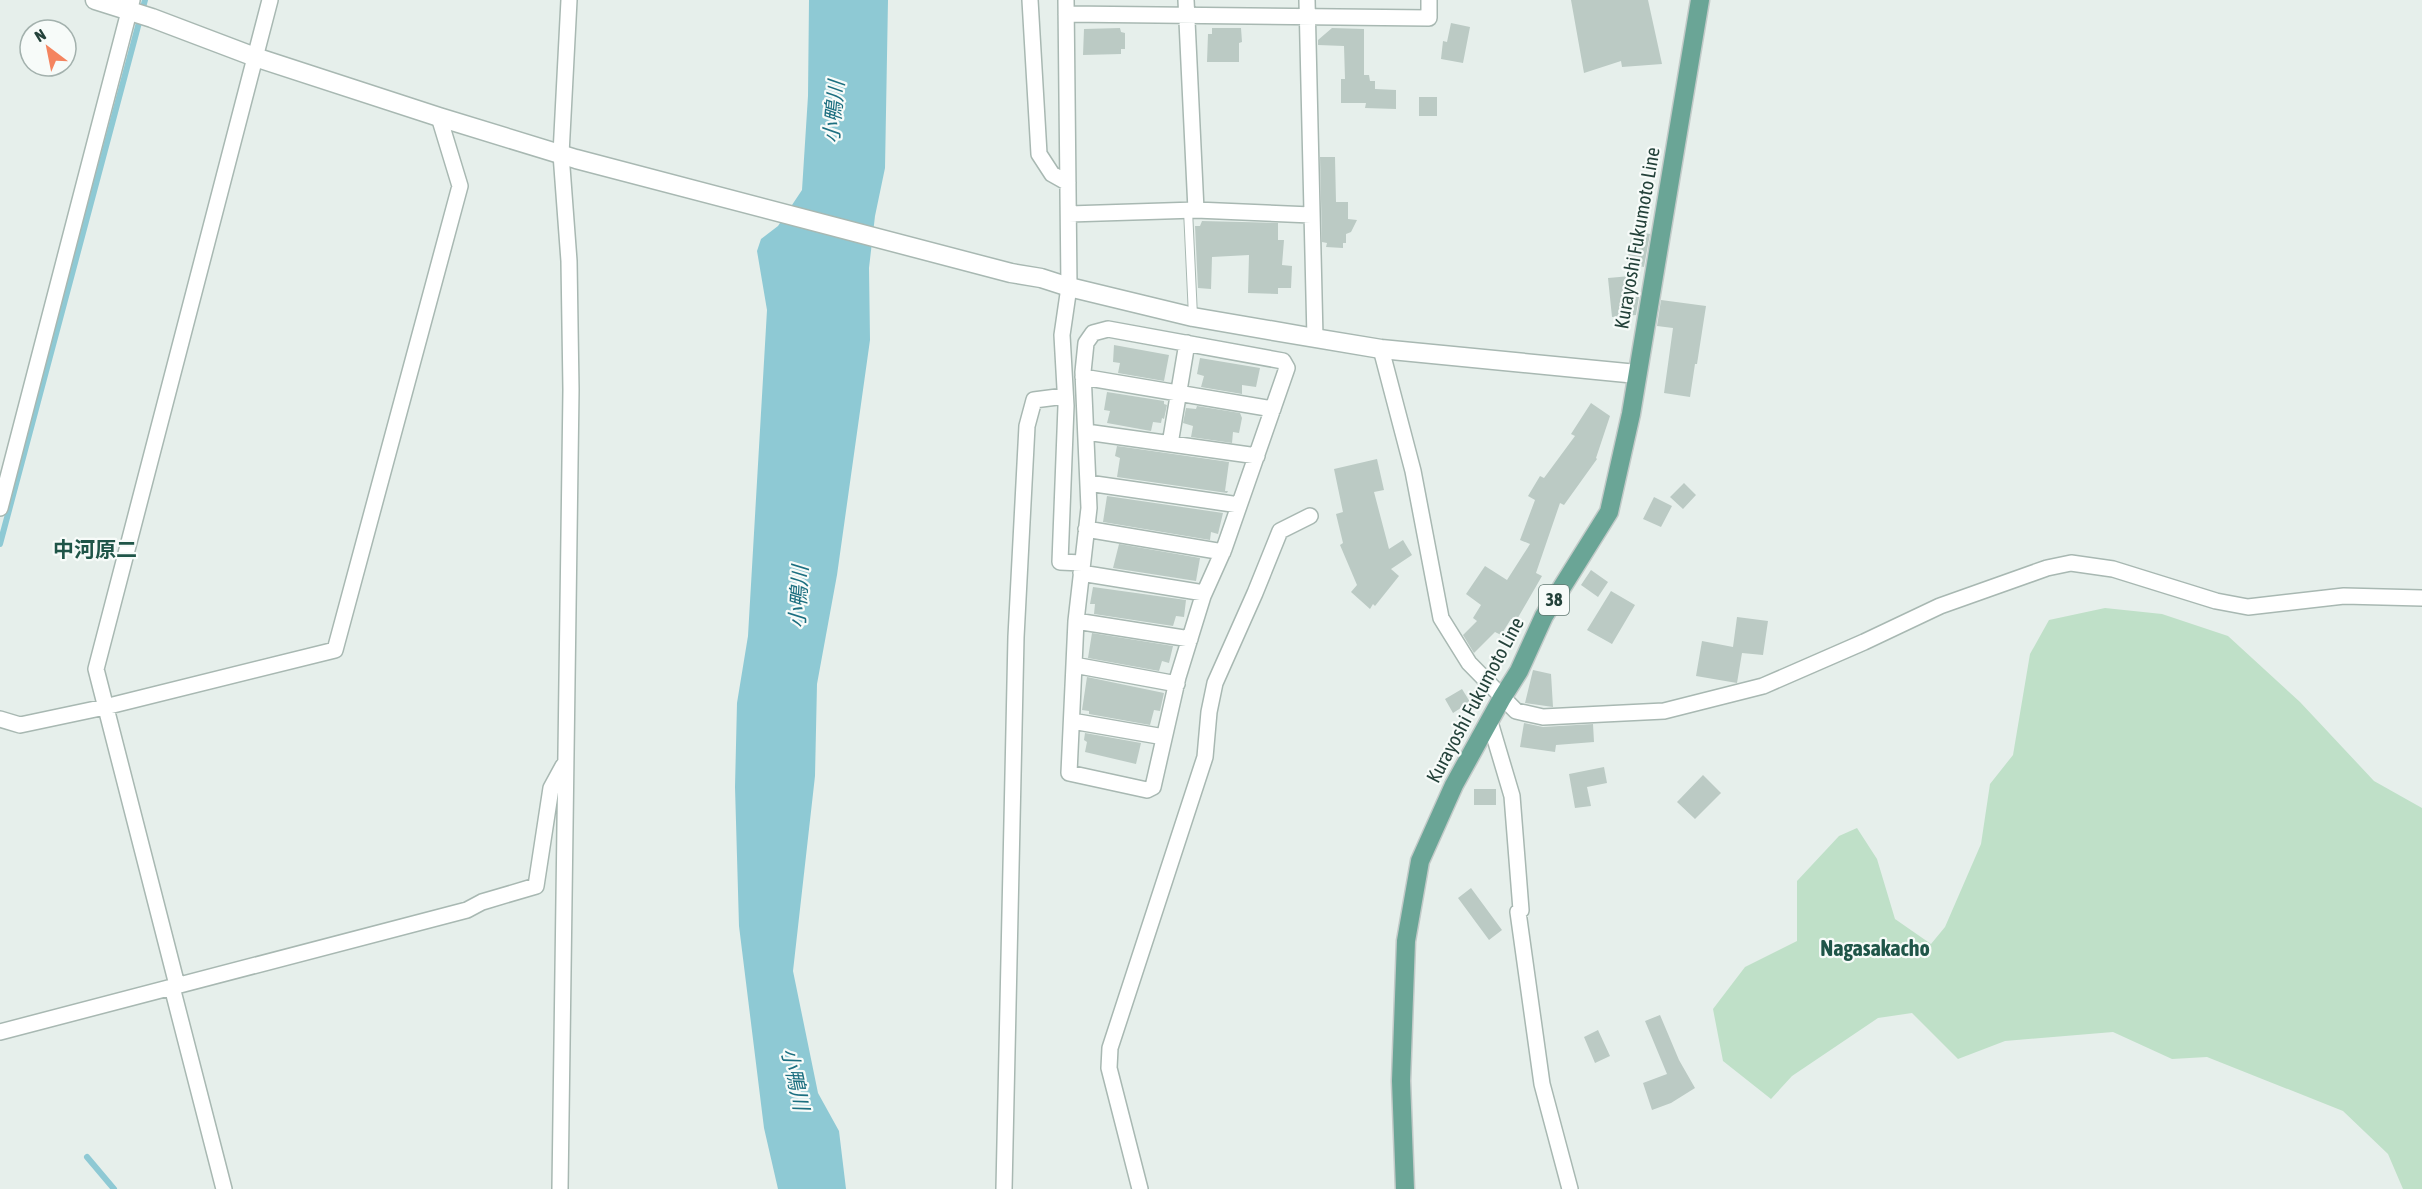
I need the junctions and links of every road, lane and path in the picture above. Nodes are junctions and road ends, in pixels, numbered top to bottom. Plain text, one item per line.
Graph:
1 (95, 0) edge
2 (270, 0) edge
3 (569, 0) edge
4 (1030, 0) edge
5 (1186, 0) edge
6 (1307, 0) edge
7 (1429, 0) edge
8 (1700, 0) edge
9 (1066, 7) edge
10 (131, 8) edge
11 (1185, 16) junction
12 (1307, 18) junction
13 (255, 57) junction
14 (439, 117) junction
15 (568, 156) junction
16 (1068, 183) junction
17 (1192, 210) junction
18 (1069, 214) junction
19 (1311, 215) junction
20 (1069, 287) junction
21 (1193, 317) junction
22 (1314, 338) junction
23 (1186, 343) junction
24 (1381, 349) junction
25 (1636, 374) junction
26 (1083, 377) junction
27 (1178, 394) junction
28 (1065, 396) junction
29 (1273, 409) junction
30 (1086, 432) junction
31 (1170, 444) junction
32 (1257, 456) junction
33 (1088, 483) junction
34 (1239, 505) junction
35 (0, 508) edge
36 (1310, 516) dead end
37 (1086, 529) junction
38 (1223, 552) junction
39 (1081, 568) junction
40 (1204, 593) junction
41 (2422, 598) edge
42 (1076, 621) junction
43 (1190, 639) junction
44 (1074, 665) junction
45 (1177, 684) junction
46 (1502, 698) junction
47 (105, 708) junction
48 (0, 719) edge
49 (1072, 721) junction
50 (1490, 722) junction
51 (1164, 737) junction
52 (565, 764) junction
53 (174, 986) junction
54 (0, 1032) edge
55 (224, 1189) edge
56 (560, 1189) edge
57 (1004, 1189) edge
58 (1140, 1189) edge
59 (1405, 1189) edge
60 (1570, 1189) edge

1 - 10 street
2 - 13 street
3 - 15 street
4 - 16 street
5 - 11 street
6 - 12 street
7 - 12 street
8 - 25 main road, Kurayoshi Fukumoto Line / 38
9 - 11 street
9 - 16 street
10 - 13 street
10 - 35 street
11 - 12 street
11 - 17 street
12 - 19 street
13 - 14 street
13 - 47 street
14 - 15 street
14 - 47 street
15 - 20 street
15 - 52 street
16 - 18 street
17 - 18 street
17 - 19 street
17 - 21 lane
18 - 20 street
19 - 22 street
20 - 21 street
20 - 28 street
21 - 22 street
22 - 24 street
23 - 26 street
23 - 27 street
23 - 29 street
24 - 25 street
24 - 46 street
25 - 46 main road, Kurayoshi Fukumoto Line / 38
26 - 27 street
26 - 30 street
27 - 29 street
27 - 31 street
28 - 39 street
28 - 57 street
29 - 32 street
30 - 31 street
30 - 33 street
31 - 32 street
32 - 34 street
33 - 34 street
33 - 37 street
34 - 38 street
36 - 58 street
37 - 38 street
37 - 39 street
38 - 40 street
39 - 40 street
39 - 42 street
40 - 43 street
41 - 46 street
42 - 43 street
42 - 44 street
43 - 45 street
44 - 45 street
44 - 49 street
45 - 51 street
46 - 50 main road, Kurayoshi Fukumoto Line / 38
47 - 48 street
47 - 53 street
49 - 51 street
49 - 51 street
50 - 59 main road, Kurayoshi Fukumoto Line / 38
50 - 60 street
52 - 53 street
52 - 56 street
53 - 54 street
53 - 55 street

